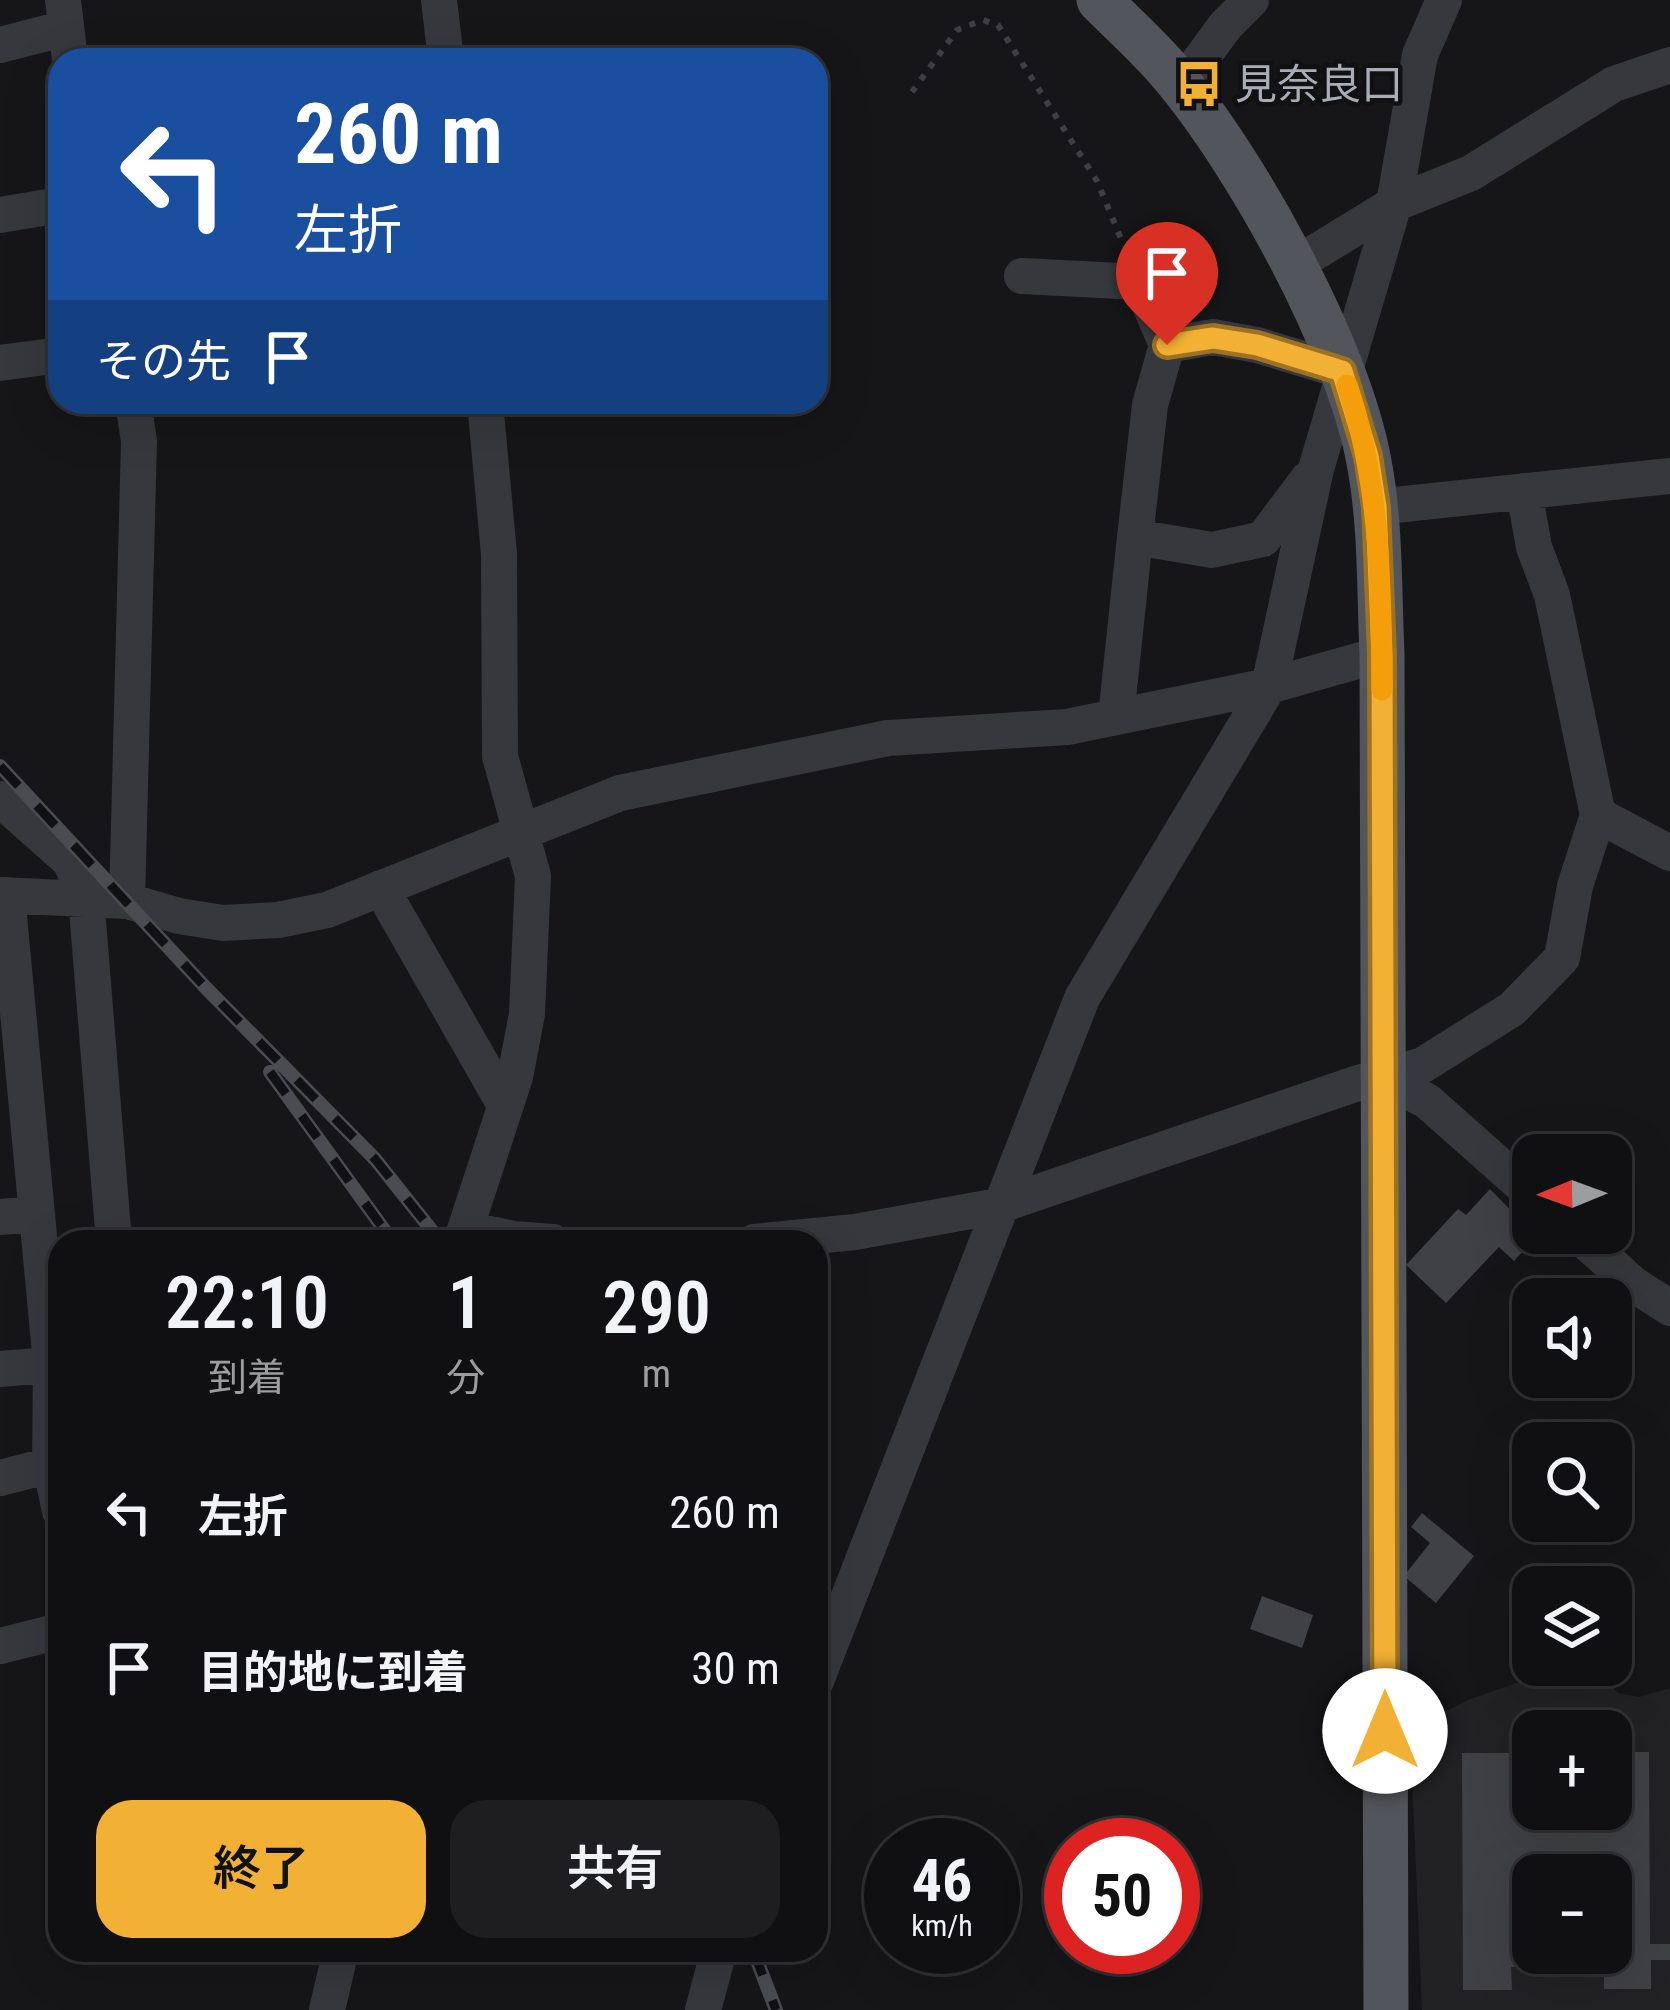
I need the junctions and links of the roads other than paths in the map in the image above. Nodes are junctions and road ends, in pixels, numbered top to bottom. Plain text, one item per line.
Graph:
1 (439, 0) edge
2 (1099, 0) edge
3 (1251, 0) edge
4 (1444, 0) edge
5 (66, 29) edge
6 (0, 45) edge
7 (445, 48) edge
8 (1670, 65) edge
9 (1181, 86) junction
10 (1394, 204) junction
11 (48, 208) edge
12 (0, 215) edge
13 (1293, 266) junction
14 (1022, 276) dead end
15 (1167, 345) junction
16 (48, 357) edge
17 (0, 363) edge
18 (1342, 371) junction
19 (135, 414) edge
20 (486, 414) edge
21 (1316, 469) junction
22 (1670, 476) edge
23 (1524, 491) junction
24 (1376, 507) junction
25 (1135, 537) junction
26 (1382, 654) junction
27 (1269, 686) junction
28 (1116, 717) junction
29 (0, 799) edge
30 (1598, 815) junction
31 (519, 831) junction
32 (1670, 853) edge
33 (381, 888) junction
34 (3, 895) edge
35 (86, 897) junction
36 (127, 901) junction
37 (515, 1077) junction
38 (1383, 1079) junction
39 (1512, 1176) edge
40 (998, 1206) junction
41 (38, 1214) junction
42 (0, 1217) edge
43 (113, 1230) edge
44 (465, 1230) edge
45 (828, 1235) edge
46 (1600, 1254) edge
47 (48, 1297) edge
48 (1670, 1308) edge
49 (48, 1365) edge
50 (0, 1369) edge
51 (48, 1466) edge
52 (0, 1478) edge
53 (48, 1634) edge
54 (0, 1646) edge
55 (828, 1651) edge
56 (338, 1962) edge
57 (716, 1962) edge
58 (328, 2010) edge
59 (703, 2010) edge
60 (1386, 2010) edge

1 - 7 street
2 - 9 main road
3 - 9 street
4 - 10 street
5 - 6 street
8 - 10 street
9 - 13 main road
10 - 13 street
10 - 18 street
11 - 12 street
13 - 18 main road
14 - 15 street
15 - 18 street
15 - 25 street
16 - 17 street
18 - 21 street
18 - 24 main road
19 - 36 street
20 - 31 street
21 - 25 street
21 - 27 street
22 - 23 street
23 - 24 street
23 - 30 street
24 - 26 main road
25 - 28 street
26 - 27 street
26 - 38 main road
27 - 28 street
27 - 40 street
28 - 31 street
29 - 35 street
30 - 32 street
30 - 38 street
31 - 33 street
31 - 37 street
33 - 36 street
33 - 37 street
34 - 35 street
34 - 41 street
35 - 36 street
35 - 43 street
37 - 44 street
38 - 39 street
38 - 40 street
38 - 60 main road
40 - 45 street
40 - 55 street
41 - 42 street
41 - 47 street
46 - 48 street
49 - 50 street
51 - 52 street
53 - 54 street
56 - 58 street
57 - 59 street

